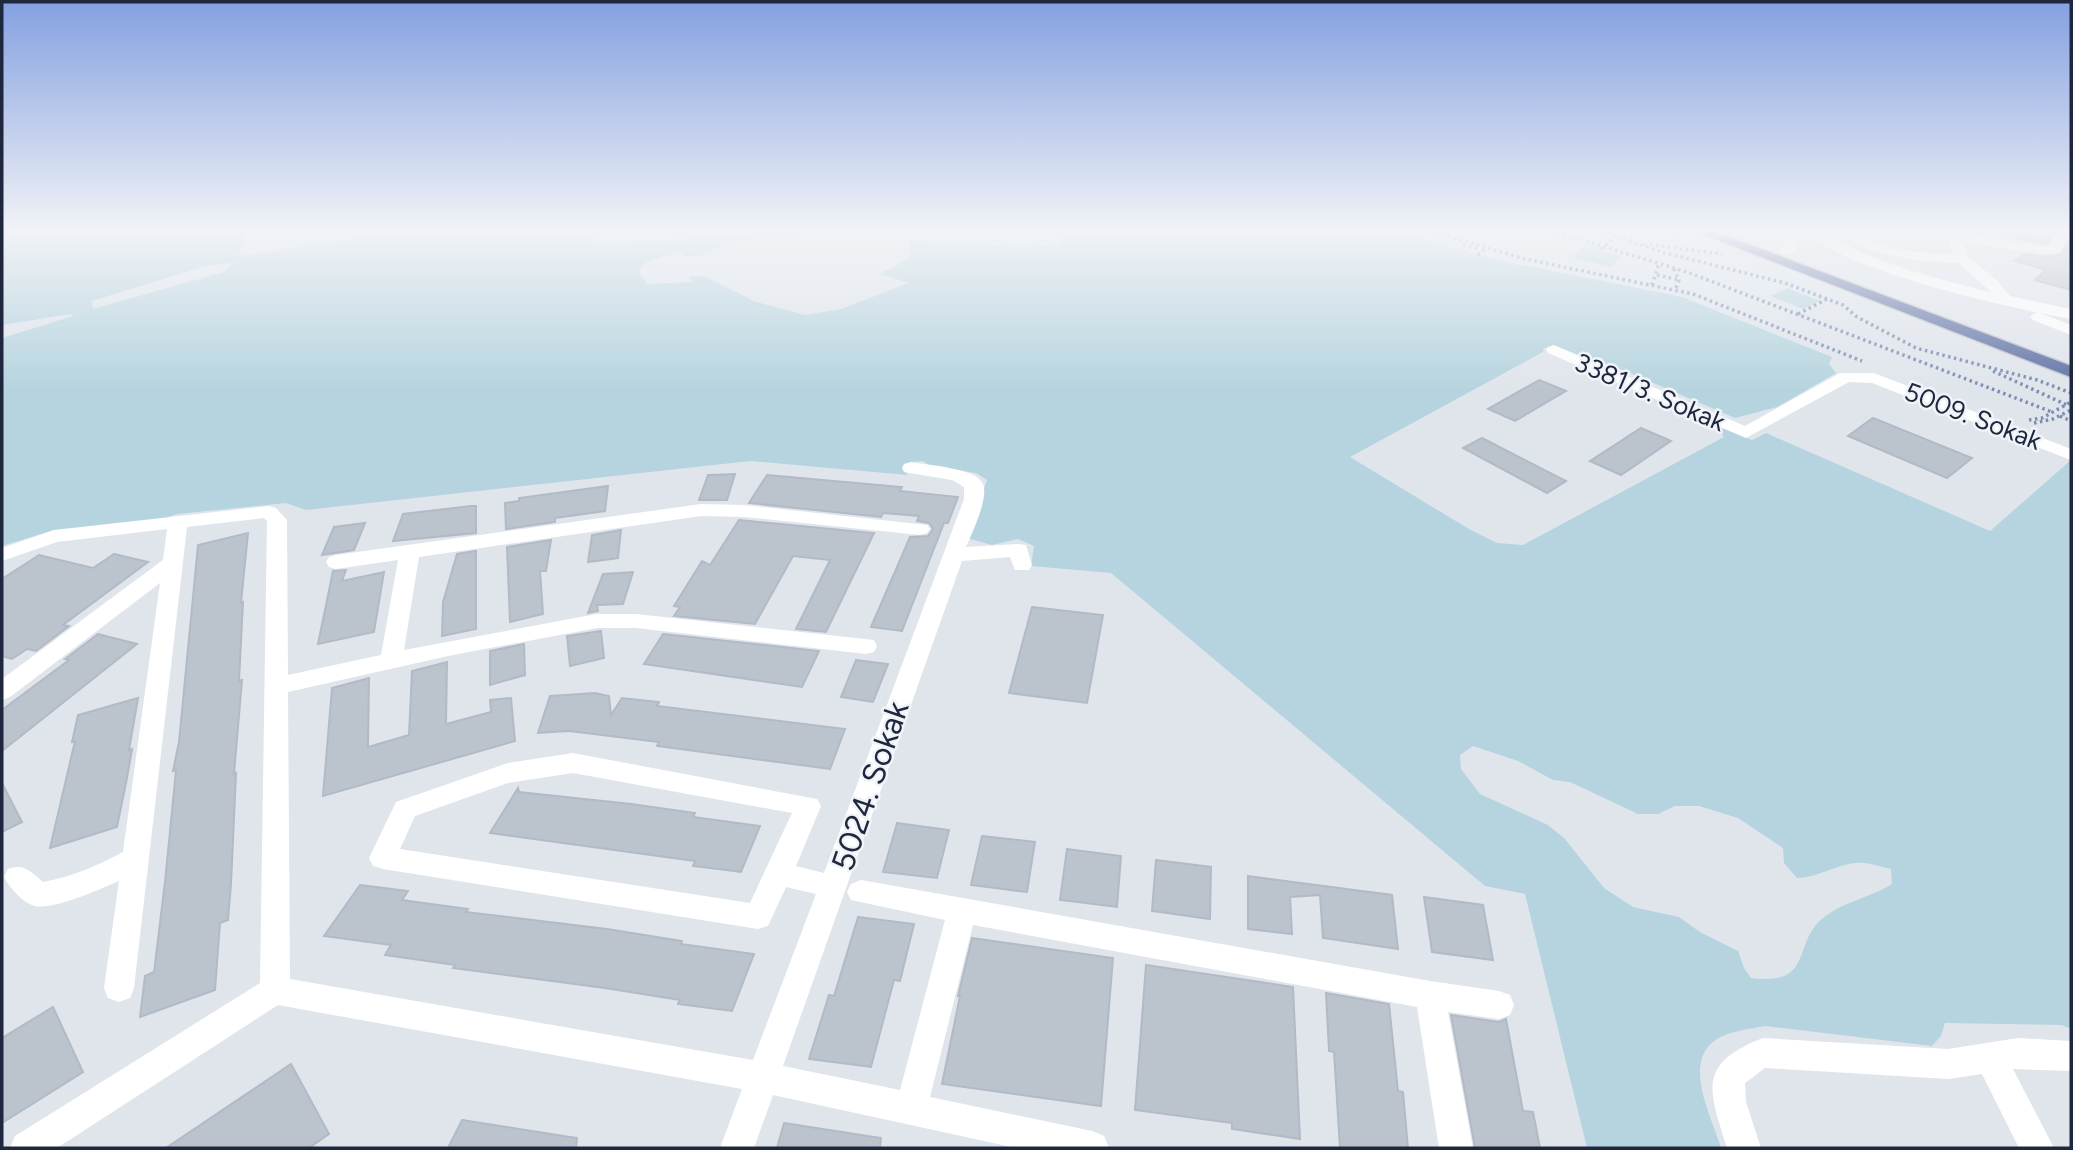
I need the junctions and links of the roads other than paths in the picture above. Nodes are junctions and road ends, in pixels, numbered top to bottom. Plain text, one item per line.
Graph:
1 (1837, 283) edge
2 (1869, 283) edge
3 (1945, 283) edge
4 (1992, 283) edge
5 (2002, 299) junction
6 (2071, 314) edge
7 (2071, 330) edge
8 (1554, 350) dead end
9 (2071, 359) edge
10 (1872, 370) joint
11 (2071, 372) edge
12 (2071, 455) edge
13 (911, 468) dead end
14 (178, 523) junction
15 (920, 529) dead end
16 (410, 551) junction
17 (2, 555) edge
18 (952, 555) junction
19 (336, 562) dead end
20 (172, 563) junction
21 (1022, 565) dead end
22 (866, 646) dead end
23 (391, 661) junction
24 (276, 686) junction
25 (2, 691) edge
26 (135, 859) junction
27 (779, 873) junction
28 (18, 877) dead end
29 (848, 890) junction
30 (962, 911) junction
31 (119, 988) dead end
32 (275, 990) junction
33 (1430, 995) junction
34 (1499, 1004) dead end
35 (2071, 1056) edge
36 (1990, 1057) junction
37 (761, 1077) junction
38 (911, 1109) junction
39 (27, 1148) edge
40 (737, 1148) edge
41 (1092, 1148) edge
42 (1456, 1148) edge
43 (1744, 1148) edge
44 (2037, 1148) edge

1 - 11 main road
2 - 9 main road
3 - 5 street
4 - 5 street
5 - 6 street
5 - 7 street
8 - 10 street, 3381/3. Sokak
10 - 12 street, 5009. Sokak
13 - 18 street, 5024. Sokak
14 - 17 street
14 - 20 street
14 - 24 street
15 - 16 street
16 - 19 street
16 - 23 street
18 - 21 street
18 - 29 street, 5024. Sokak
20 - 25 street
20 - 26 street
22 - 23 street
23 - 24 street
24 - 32 street
26 - 28 street
26 - 31 street
27 - 27 street
27 - 29 street
29 - 30 street
29 - 37 street, 5024. Sokak
30 - 33 street
30 - 38 street
32 - 37 street
32 - 39 street
33 - 34 street
33 - 42 street
35 - 36 street
36 - 43 street
36 - 44 street
37 - 38 street
37 - 40 street, 5024. Sokak
38 - 41 street

